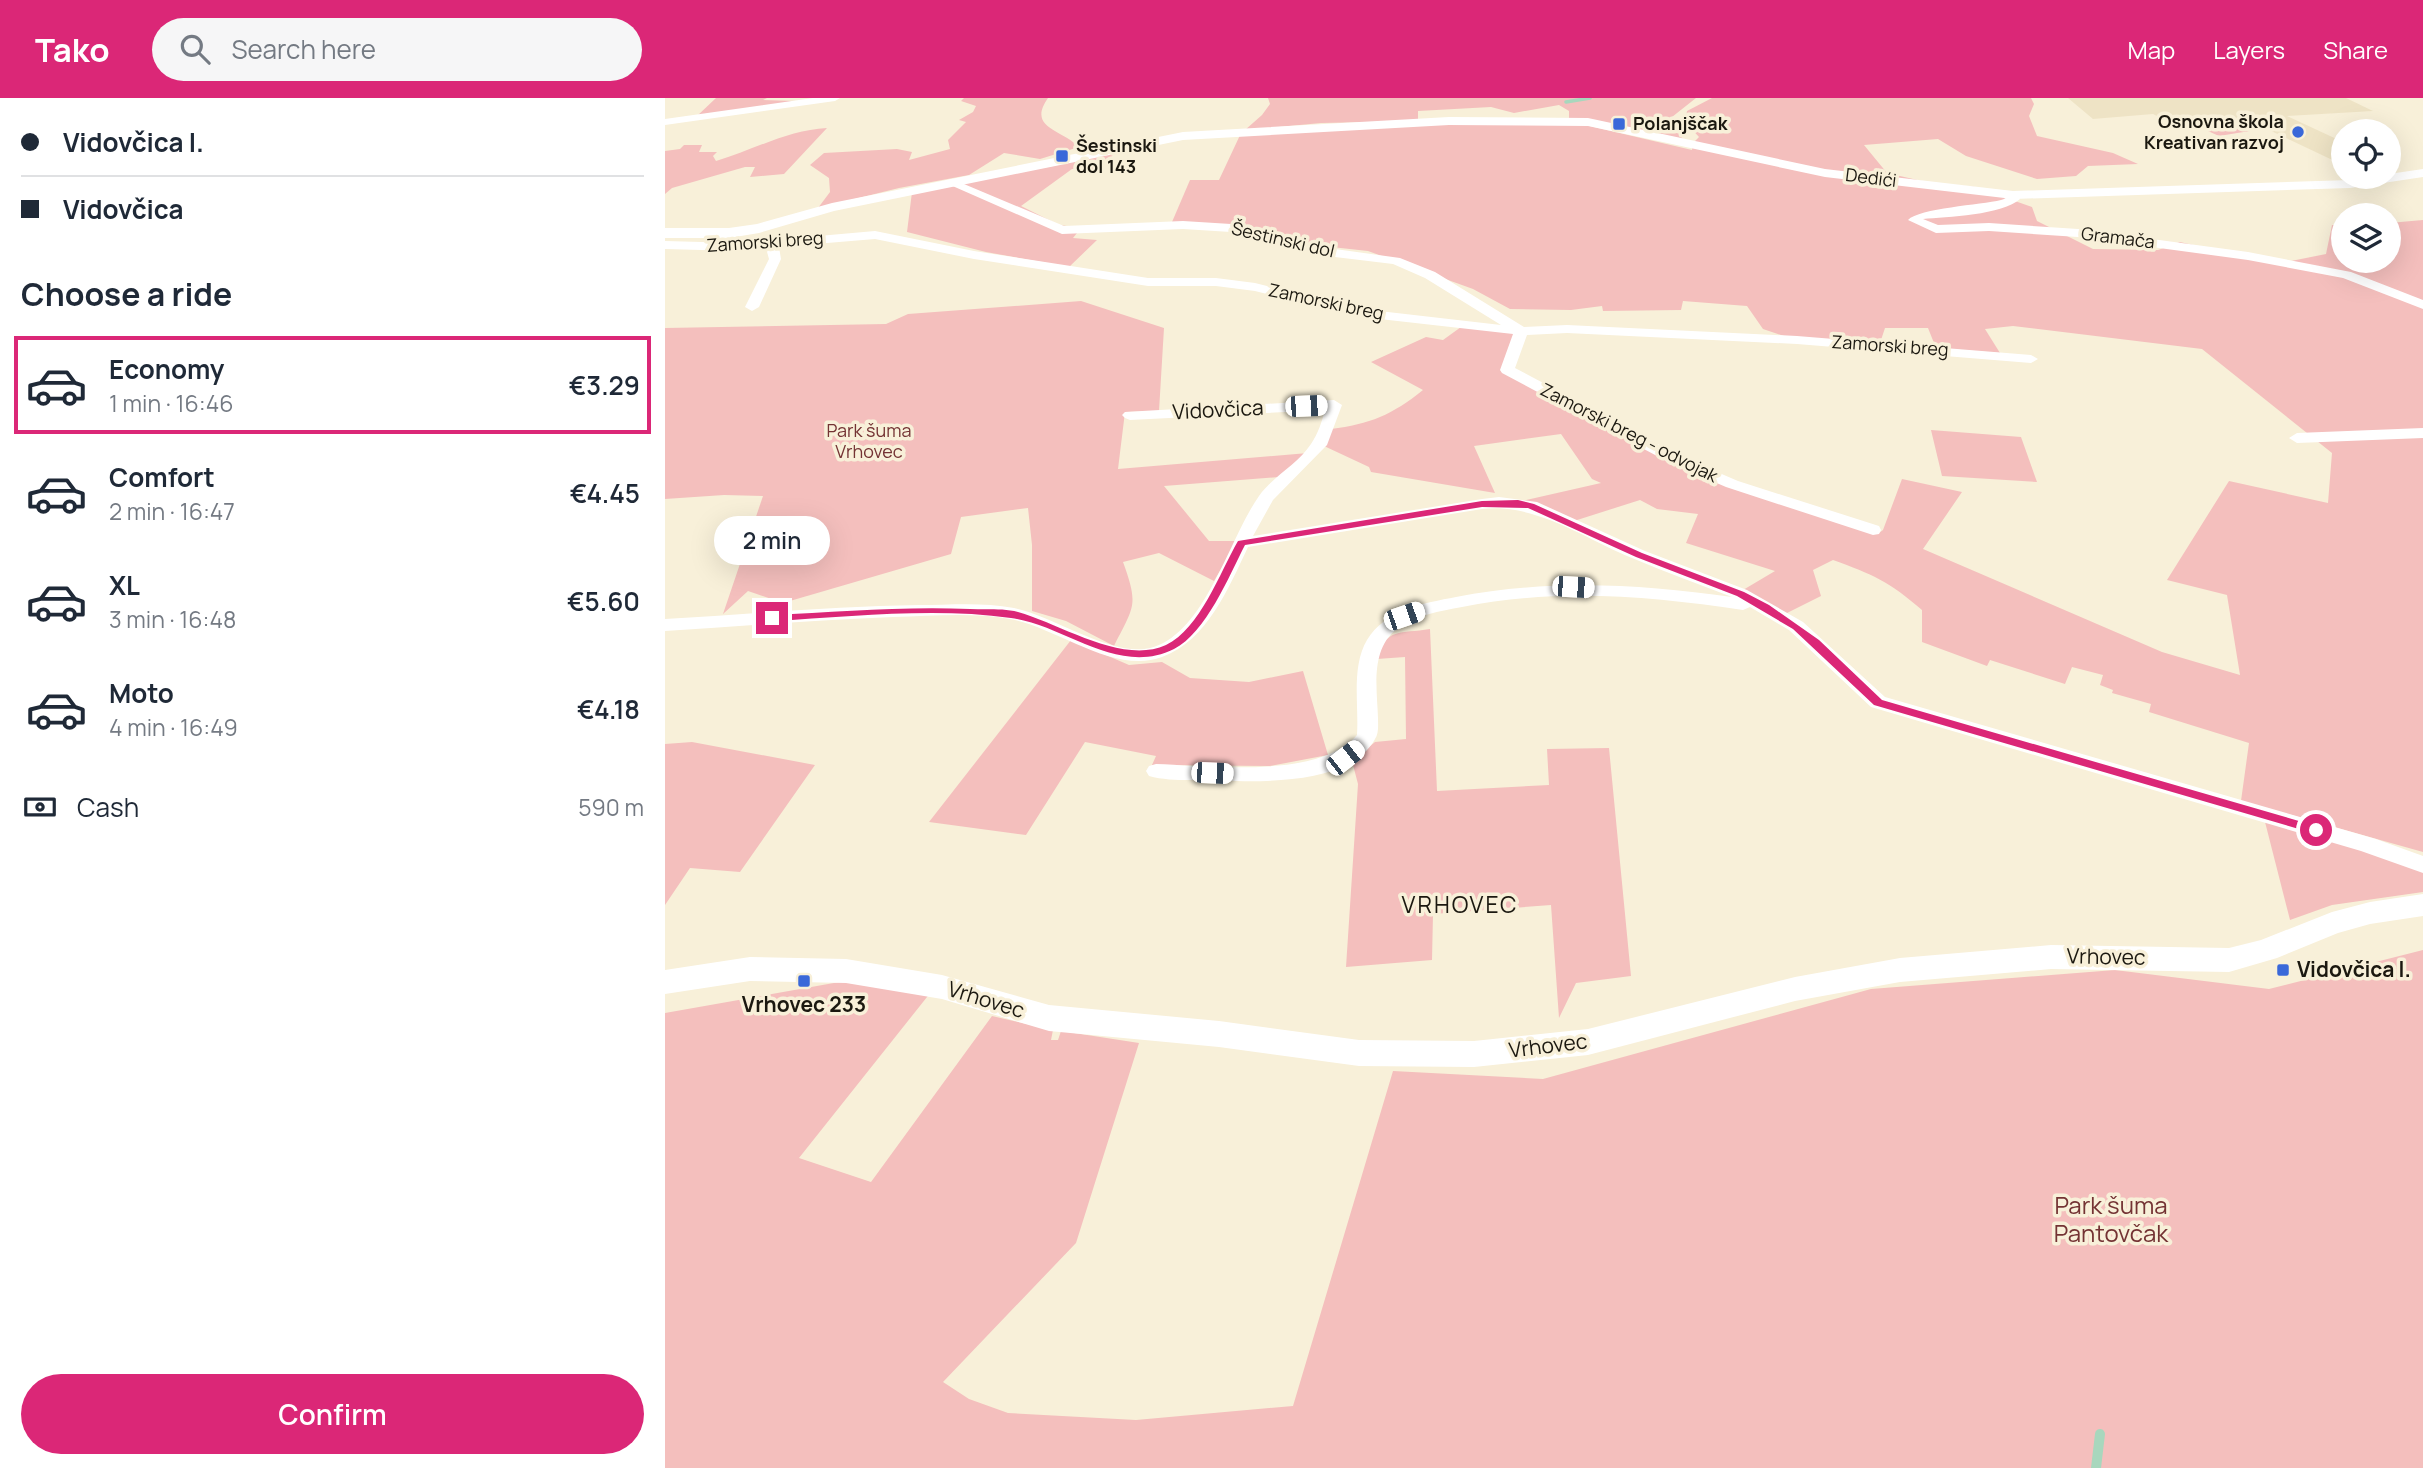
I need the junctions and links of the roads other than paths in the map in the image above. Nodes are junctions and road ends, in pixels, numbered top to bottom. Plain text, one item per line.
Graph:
1 (835, 98) edge
2 (813, 99) edge
3 (665, 122) edge
4 (2423, 173) edge
5 (952, 182) junction
6 (2013, 195) junction
7 (665, 233) edge
8 (665, 245) edge
9 (772, 245) junction
10 (2423, 305) edge
11 (752, 307) dead end
12 (1521, 331) junction
13 (2031, 359) dead end
14 (1130, 415) dead end
15 (2423, 433) edge
16 (2297, 438) dead end
17 (1873, 530) dead end
18 (1242, 543) junction
19 (1766, 607) junction
20 (665, 625) edge
21 (1156, 771) dead end
22 (2423, 865) edge
23 (2423, 905) edge
24 (665, 982) edge

1 - 2 street
2 - 3 street
4 - 6 street, Dedići
5 - 6 street, Dedići
5 - 7 street
5 - 12 street, Šestinski dol
6 - 10 street, Gramača
8 - 9 street, Zamorski breg
9 - 11 street
9 - 12 street, Zamorski breg
12 - 13 street, Zamorski breg
12 - 17 street, Zamorski breg - odvojak
14 - 18 street, Vidovčica
15 - 16 street
18 - 19 street
18 - 20 street, Vidovčica
19 - 21 street
19 - 22 street
23 - 24 street, Vrhovec

